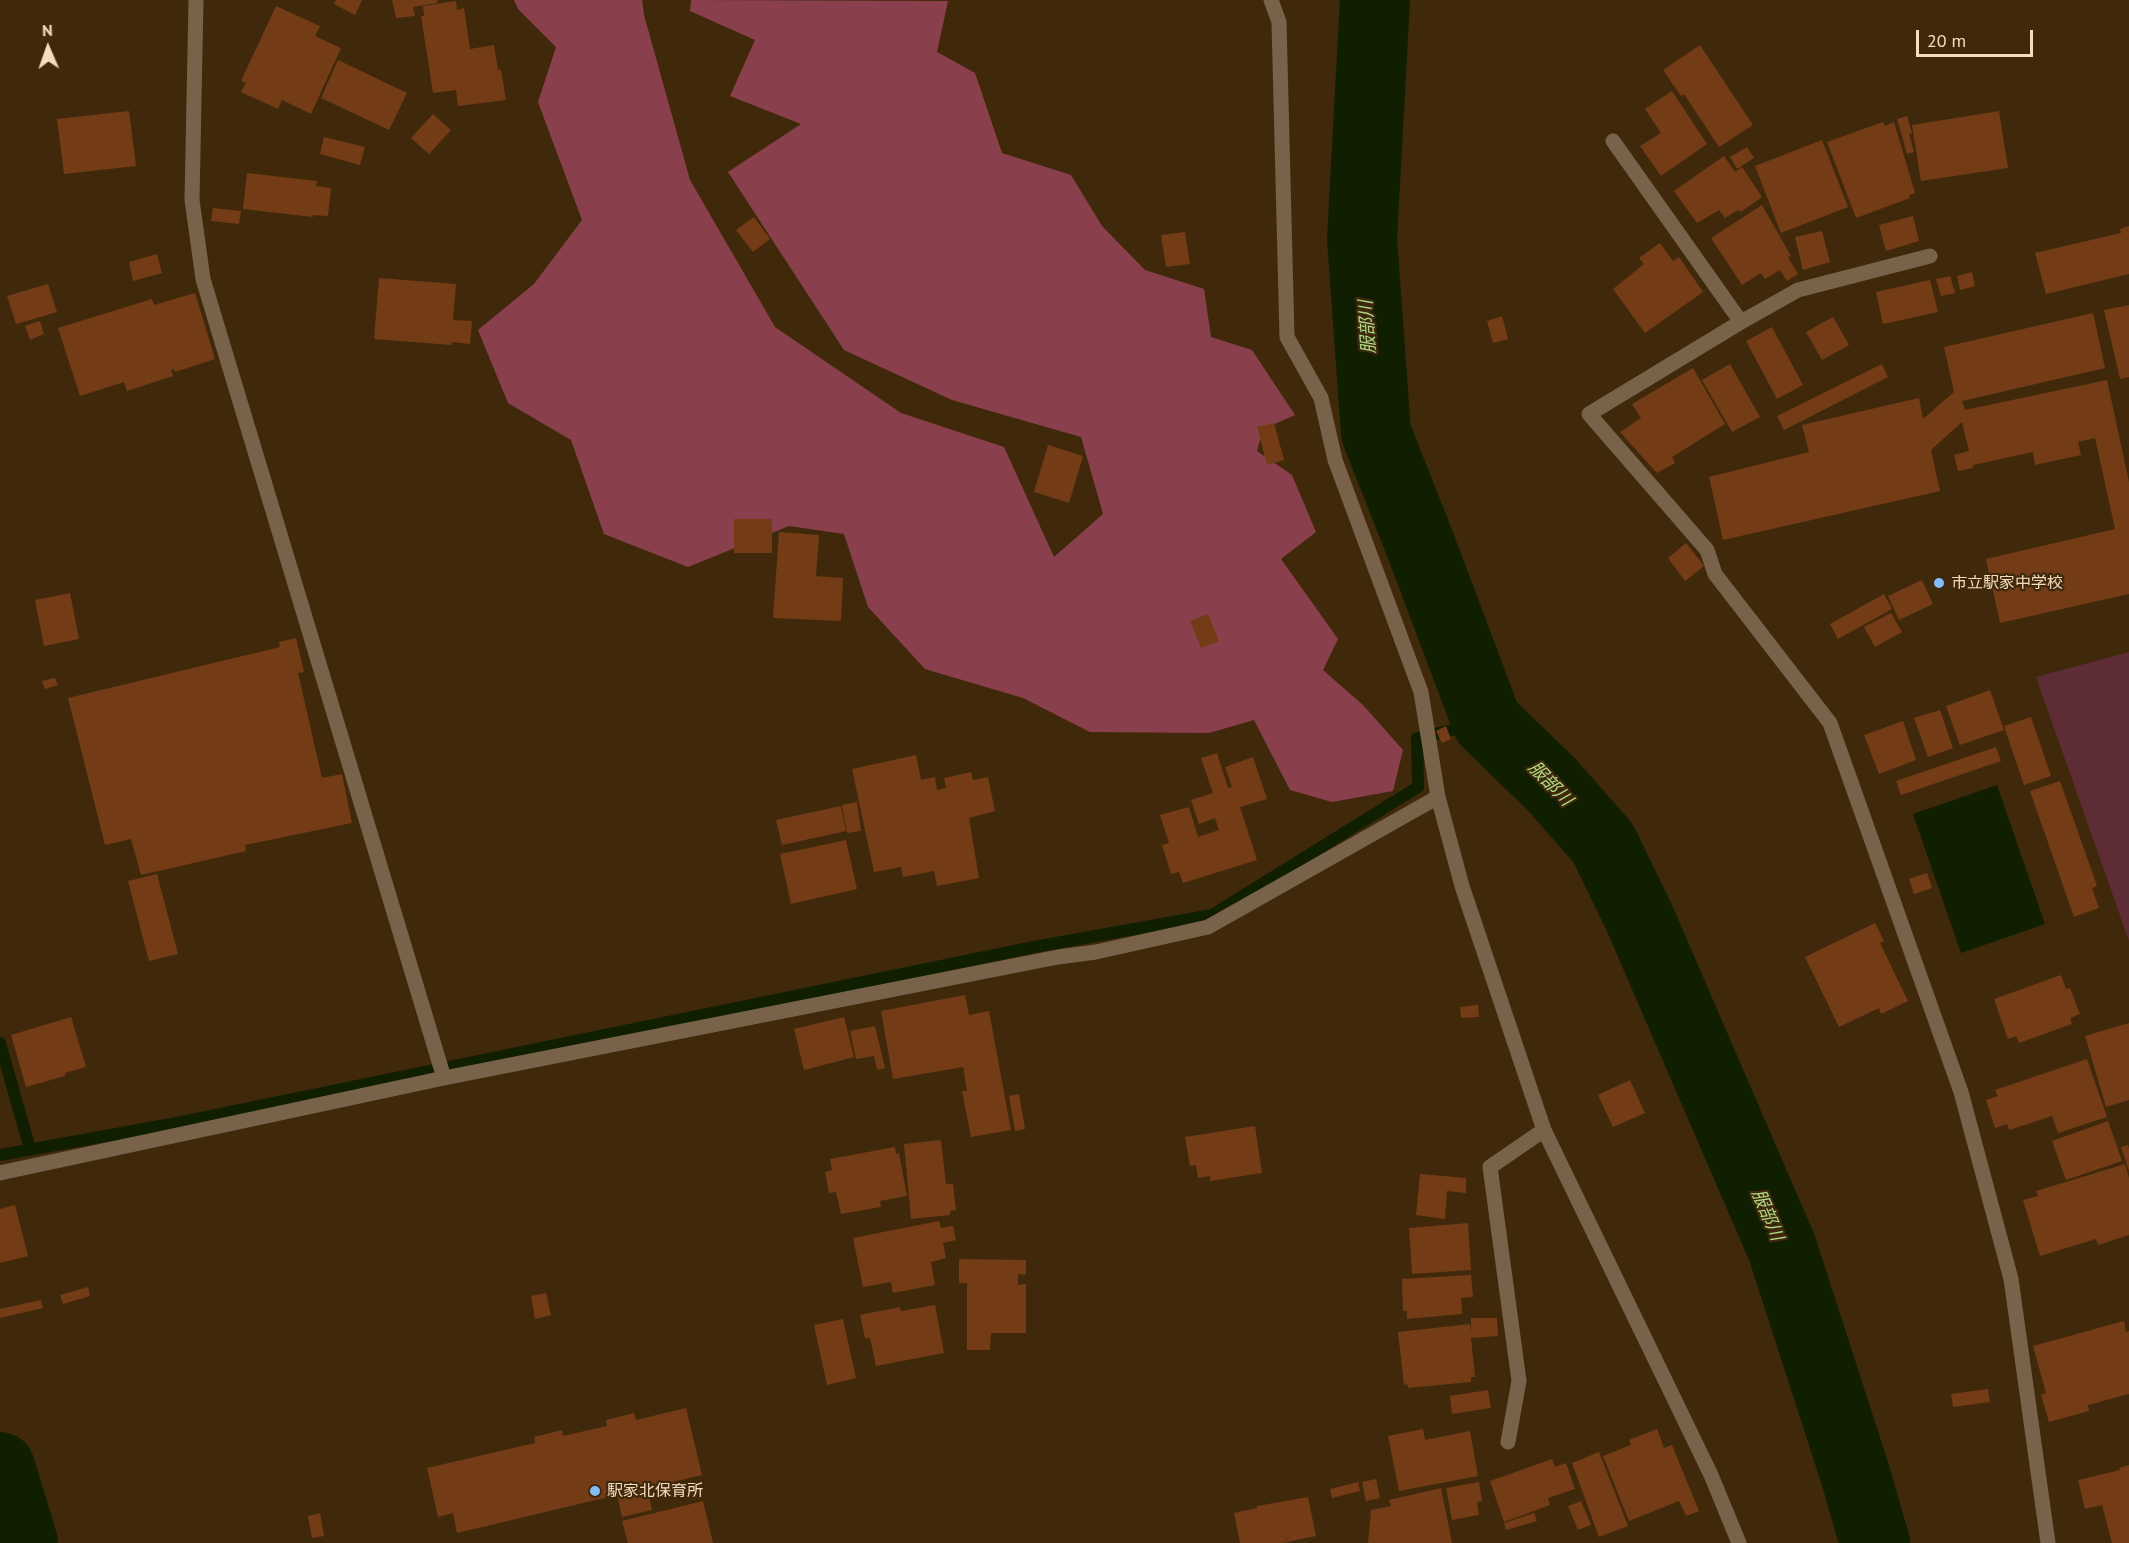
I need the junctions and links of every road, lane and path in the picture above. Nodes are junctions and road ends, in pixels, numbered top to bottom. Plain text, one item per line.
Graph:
1 (196, 0) edge
2 (1270, 0) edge
3 (1613, 141) dead end
4 (1930, 256) dead end
5 (1741, 322) junction
6 (1438, 797) junction
7 (444, 1078) junction
8 (1544, 1130) junction
9 (0, 1173) edge
10 (1508, 1442) dead end
11 (1739, 1543) edge
12 (2048, 1543) edge

1 - 7 street
2 - 6 street
3 - 5 street
4 - 5 street
5 - 12 street
6 - 7 street
6 - 8 street
7 - 9 street
8 - 10 street
8 - 11 street

